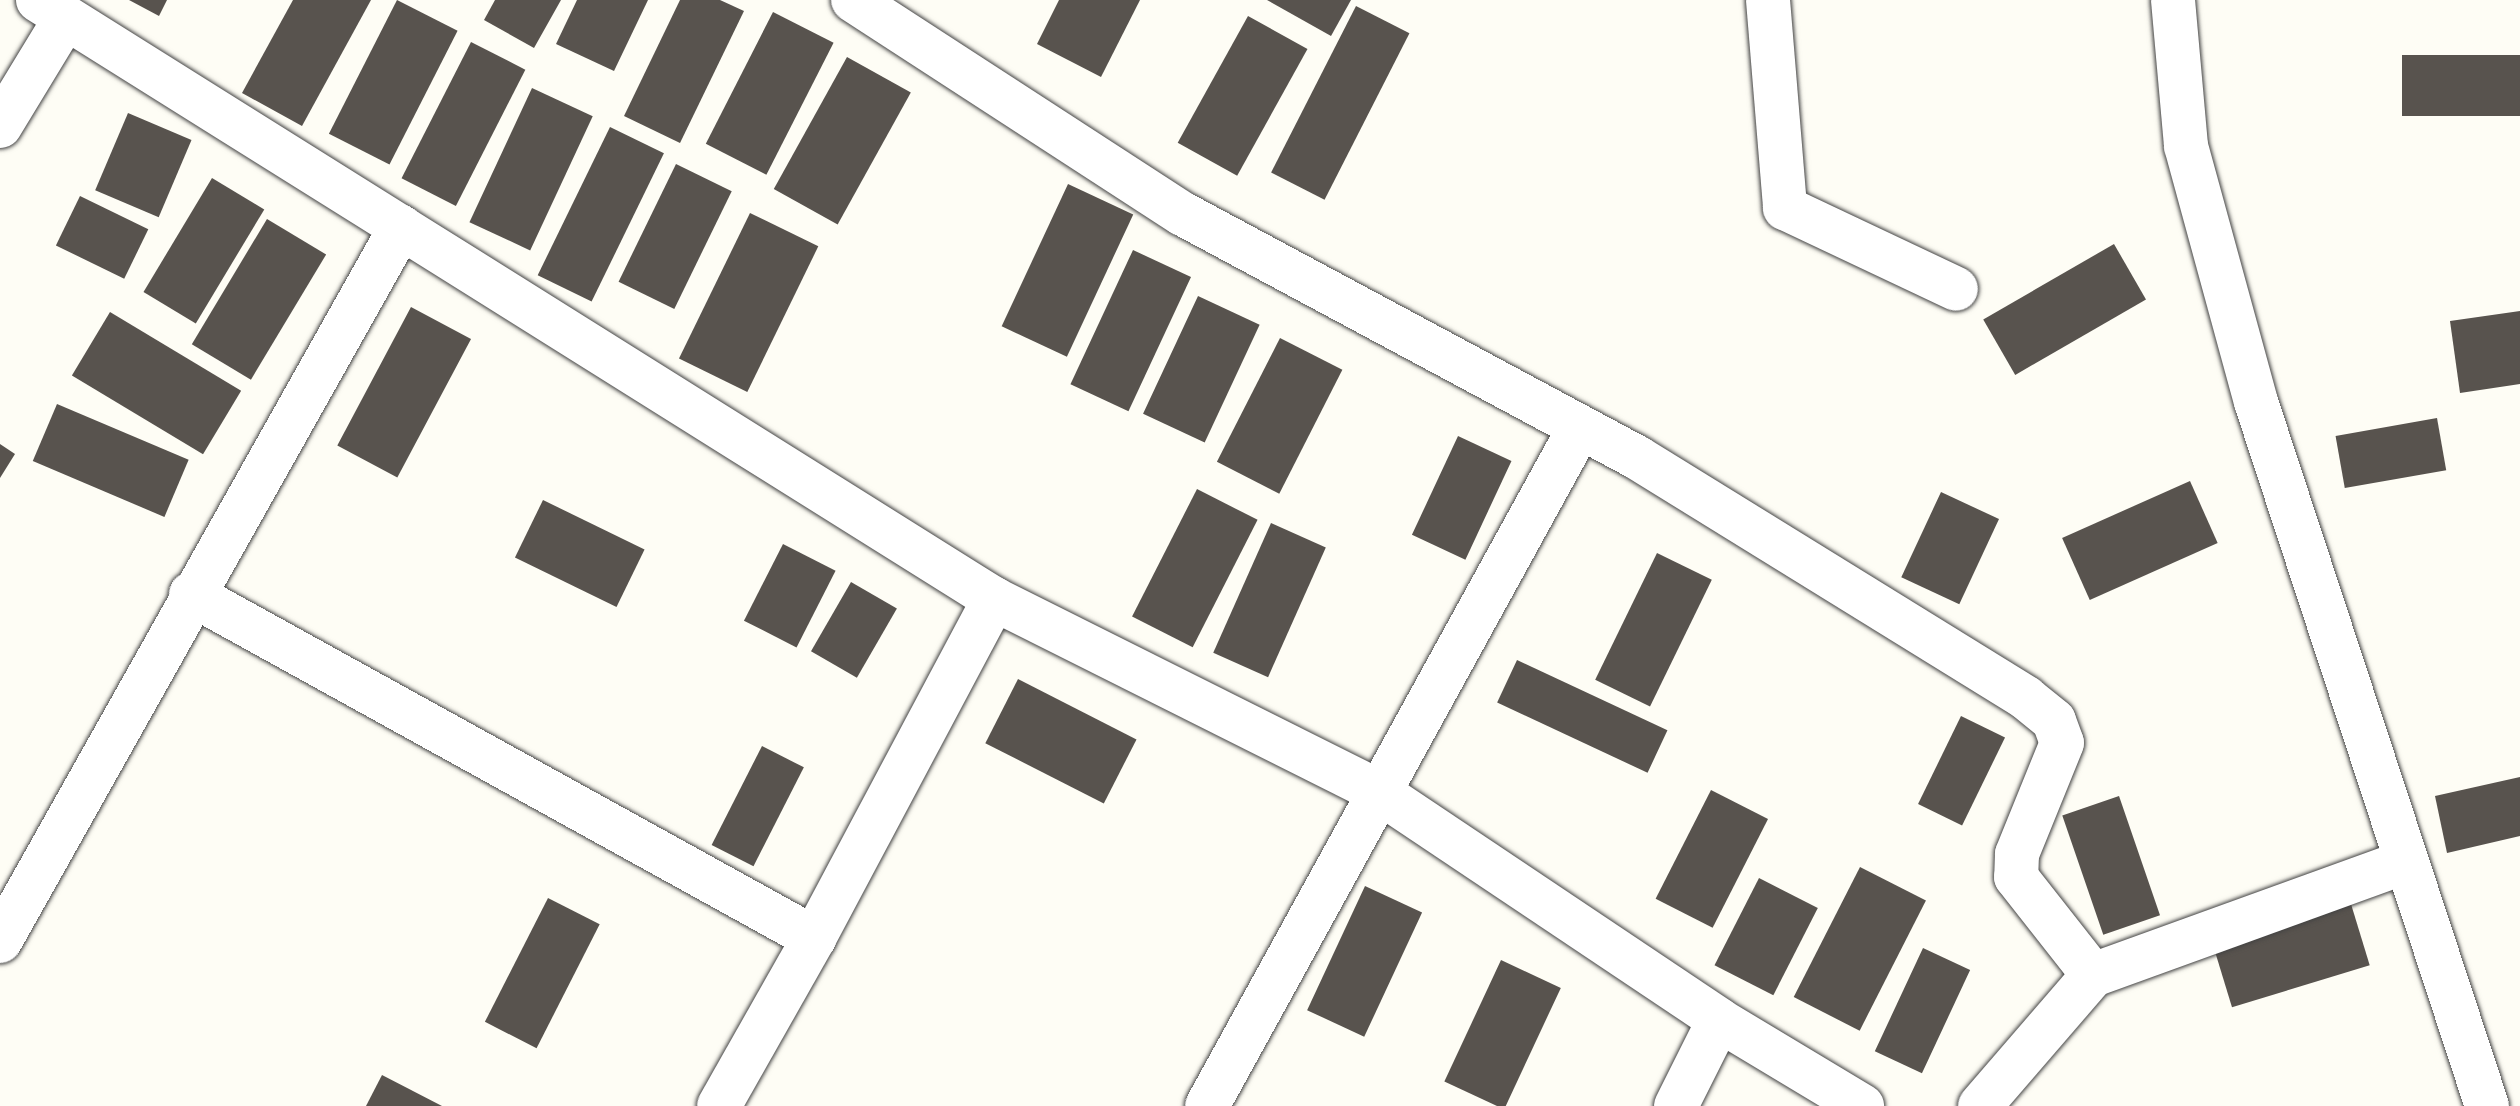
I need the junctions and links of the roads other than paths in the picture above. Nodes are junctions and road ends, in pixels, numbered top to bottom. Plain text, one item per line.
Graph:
1 (853, 0) edge
2 (1768, 0) edge
3 (2173, 0) edge
4 (51, 9) edge
5 (0, 126) edge
6 (401, 227) junction
7 (1956, 289) dead end
8 (1578, 431) junction
9 (191, 594) junction
10 (994, 599) junction
11 (1376, 790) junction
12 (2406, 862) junction
13 (814, 938) junction
14 (0, 941) edge
15 (2093, 975) junction
16 (1719, 1020) junction
17 (719, 1106) edge
18 (1207, 1106) edge
19 (1676, 1106) edge
20 (1862, 1106) edge
21 (1980, 1106) edge
22 (2487, 1106) edge

1 - 8 street
2 - 7 street
3 - 12 street
4 - 5 street
4 - 6 street
6 - 9 street
6 - 10 street
8 - 11 street
8 - 15 street
9 - 13 street
9 - 14 street
10 - 11 street
10 - 13 street
11 - 16 street
11 - 18 street
12 - 15 street
12 - 22 street
13 - 17 street
15 - 21 street
16 - 19 street
16 - 20 street

